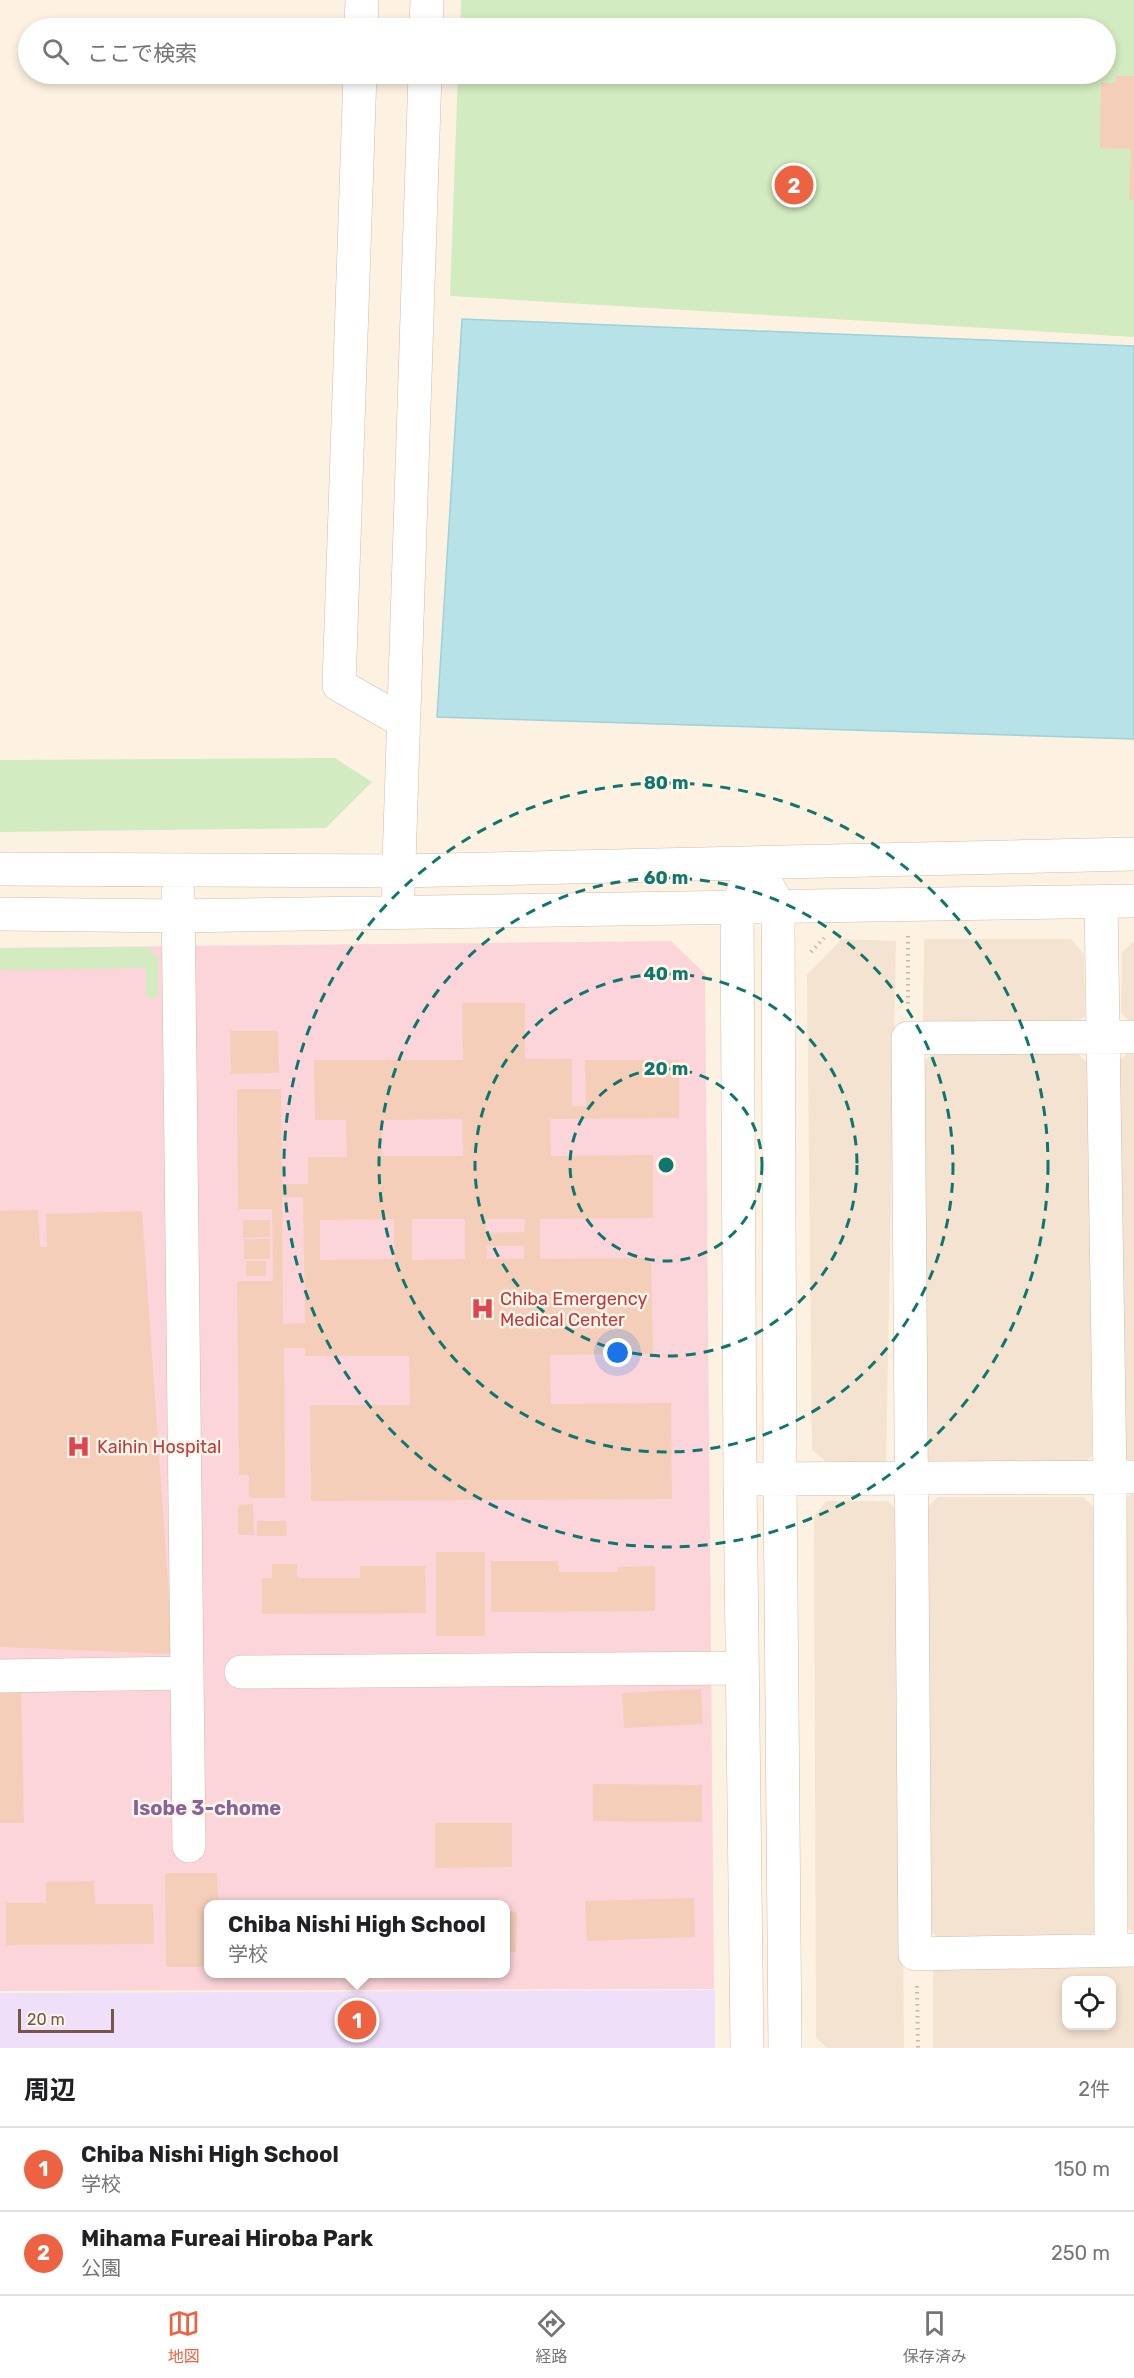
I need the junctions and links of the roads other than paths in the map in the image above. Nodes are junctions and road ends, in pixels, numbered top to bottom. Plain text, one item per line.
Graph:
1 (362, 0) edge
2 (427, 0) edge
3 (361, 18) edge
4 (426, 18) edge
5 (360, 84) edge
6 (425, 84) edge
7 (404, 722) junction
8 (1134, 854) edge
9 (756, 863) junction
10 (0, 869) edge
11 (178, 870) junction
12 (399, 872) junction
13 (1101, 901) junction
14 (1134, 901) edge
15 (737, 906) junction
16 (778, 906) junction
17 (397, 912) junction
18 (0, 915) edge
19 (178, 916) junction
20 (1119, 1037) edge
21 (912, 1478) junction
22 (1122, 1478) edge
23 (740, 1479) junction
24 (780, 1479) junction
25 (742, 1668) junction
26 (241, 1672) dead end
27 (188, 1673) junction
28 (0, 1676) edge
29 (189, 1846) dead end
30 (1122, 1950) edge
31 (747, 2048) edge
32 (785, 2048) edge

1 - 3 street
2 - 4 street
5 - 7 street
6 - 7 street
7 - 12 street
8 - 9 street
9 - 12 street
9 - 15 street
9 - 16 street
10 - 11 street
11 - 12 street
11 - 19 street
12 - 17 street
13 - 14 street
13 - 16 street
13 - 20 street
15 - 16 street
15 - 17 street
15 - 23 street
16 - 24 street
17 - 19 street
18 - 19 street
19 - 27 street
20 - 21 street
20 - 22 street
21 - 22 street
21 - 24 street
21 - 30 street
22 - 30 street
23 - 24 street
23 - 25 street
24 - 32 street
25 - 26 street
25 - 31 street
27 - 28 street
27 - 29 street

